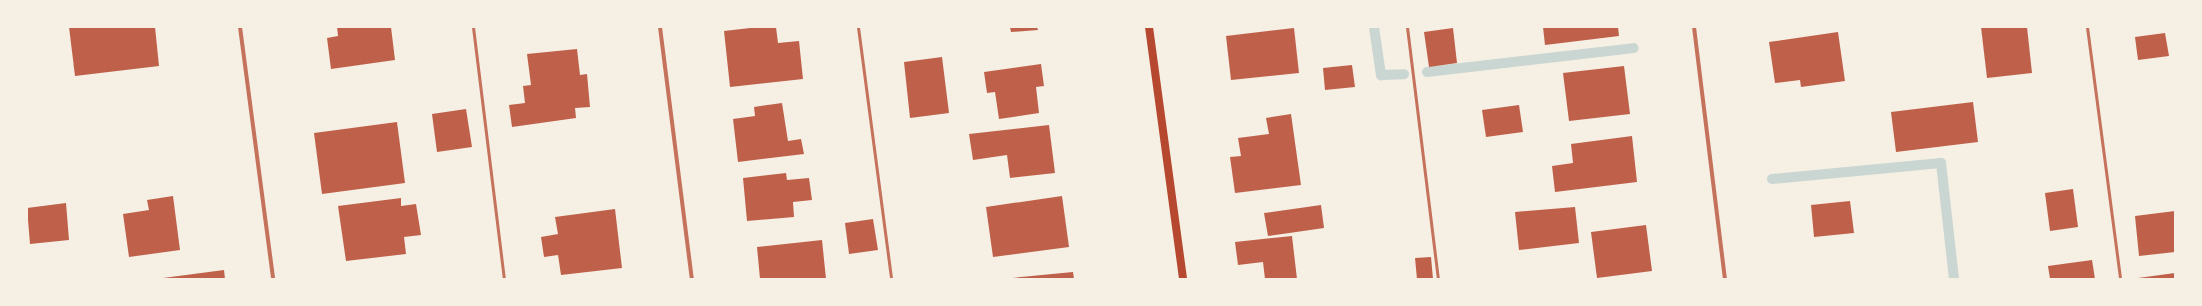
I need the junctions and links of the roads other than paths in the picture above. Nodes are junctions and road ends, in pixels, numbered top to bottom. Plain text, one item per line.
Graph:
1 (240, 27) edge
2 (472, 27) edge
3 (660, 27) edge
4 (858, 27) edge
5 (1149, 27) edge
6 (1407, 27) edge
7 (1694, 27) edge
8 (2087, 27) edge
9 (273, 279) edge
10 (504, 279) edge
11 (692, 279) edge
12 (891, 279) edge
13 (1183, 279) edge
14 (1438, 279) edge
15 (1725, 279) edge
16 (2120, 279) edge

1 - 9 street
2 - 10 lane
3 - 11 street
4 - 12 lane
5 - 13 main road
6 - 14 lane
7 - 15 street
8 - 16 lane

